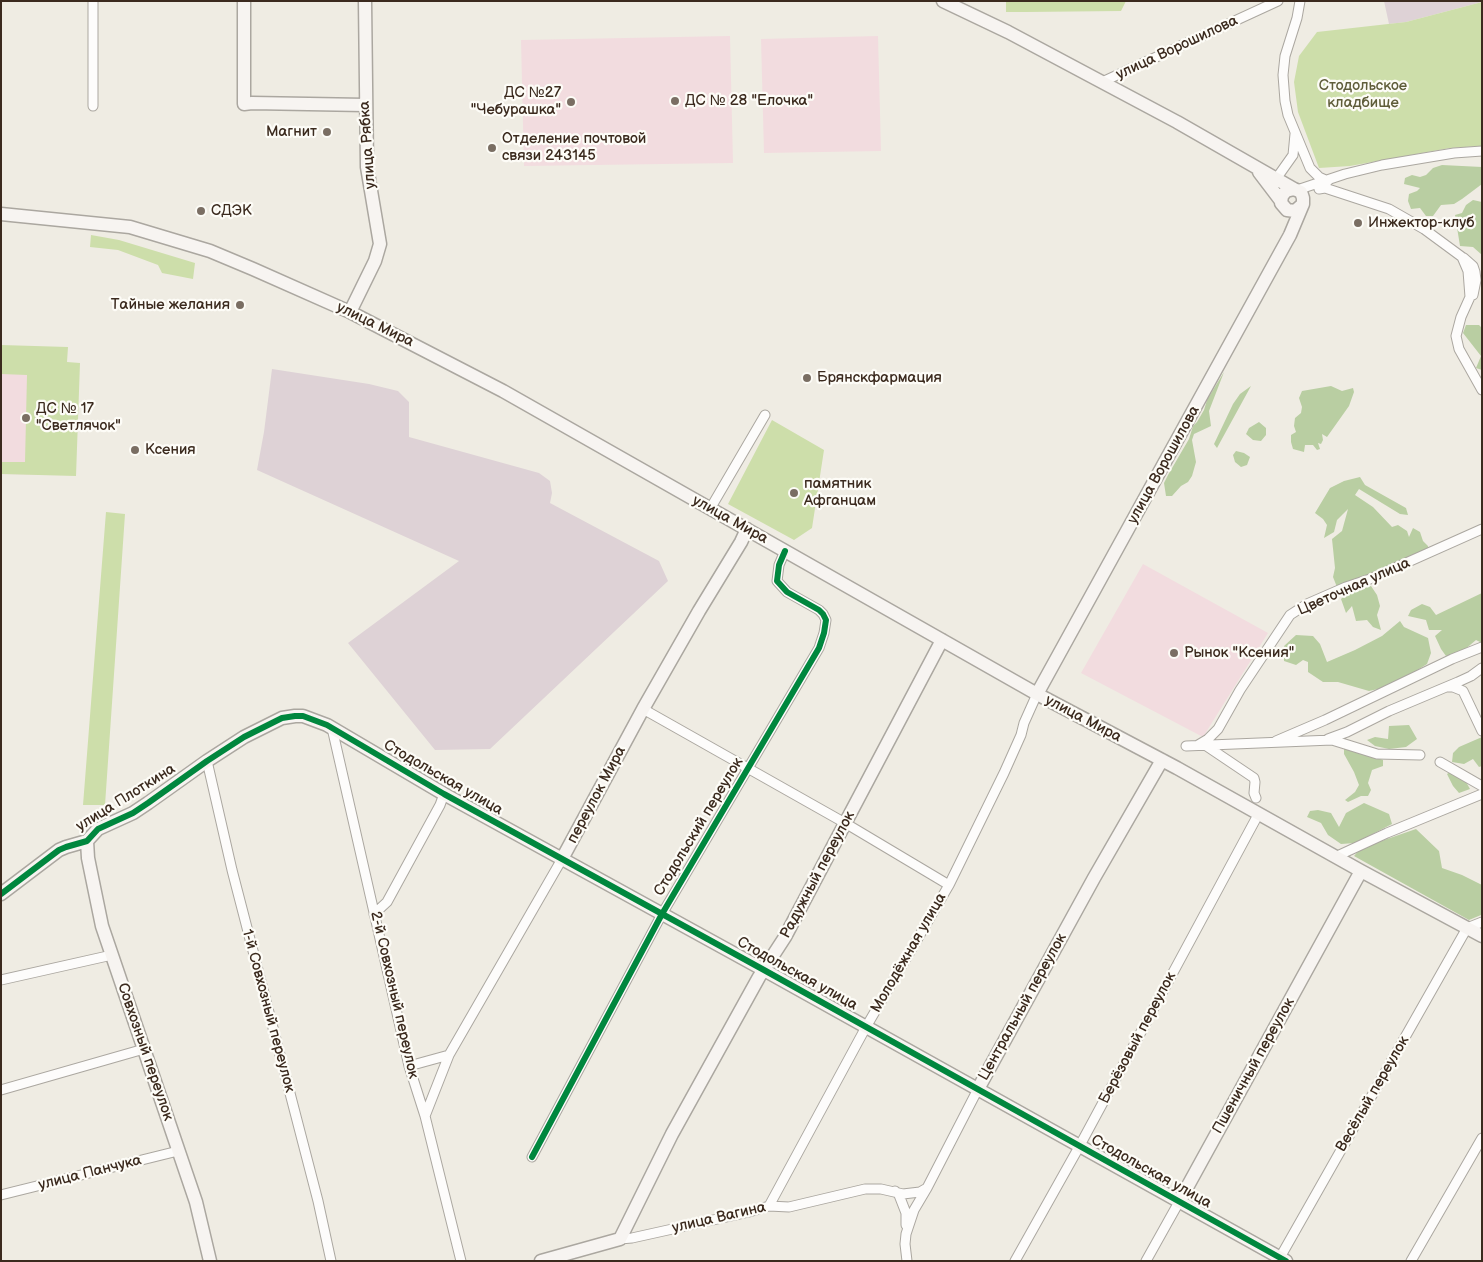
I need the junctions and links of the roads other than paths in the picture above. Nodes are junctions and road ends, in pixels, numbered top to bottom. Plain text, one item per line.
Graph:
1 (93, 1) edge
2 (244, 1) edge
3 (365, 1) edge
4 (943, 1) edge
5 (1278, 1) edge
6 (1300, 1) edge
7 (1102, 82) junction
8 (365, 105) junction
9 (93, 106) dead end
10 (1295, 131) junction
11 (1482, 151) edge
12 (1256, 168) junction
13 (1276, 179) junction
14 (1328, 181) junction
15 (1296, 189) junction
16 (1319, 189) junction
17 (1303, 203) junction
18 (1283, 205) junction
19 (1, 214) edge
20 (1290, 235) junction
21 (1462, 256) junction
22 (1482, 269) edge
23 (350, 312) junction
24 (1480, 387) edge
25 (765, 415) dead end
26 (710, 509) junction
27 (1482, 529) edge
28 (747, 530) junction
29 (785, 551) junction
30 (942, 640) junction
31 (1482, 647) edge
32 (1482, 668) edge
33 (1446, 688) junction
34 (1037, 694) junction
35 (643, 709) junction
36 (295, 716) joint
37 (332, 728) junction
38 (1482, 732) edge
39 (1323, 741) junction
40 (1268, 744) junction
41 (1201, 745) junction
42 (1186, 746) dead end
43 (1420, 755) dead end
44 (1162, 760) junction
45 (206, 761) junction
46 (1440, 762) dead end
47 (749, 768) junction
48 (1482, 786) edge
49 (444, 794) junction
50 (1482, 794) edge
51 (1256, 798) dead end
52 (1259, 813) junction
53 (846, 823) junction
54 (87, 841) junction
55 (1335, 857) junction
56 (562, 860) junction
57 (1361, 871) junction
58 (949, 885) junction
59 (1, 894) edge
60 (374, 914) junction
61 (662, 914) junction
62 (1482, 922) edge
63 (1467, 928) junction
64 (1482, 936) edge
65 (112, 955) junction
66 (764, 970) junction
67 (1, 980) edge
68 (866, 1027) junction
69 (144, 1049) junction
70 (449, 1055) junction
71 (409, 1066) junction
72 (978, 1089) junction
73 (1, 1090) edge
74 (425, 1116) junction
75 (1482, 1138) edge
76 (1079, 1146) junction
77 (178, 1150) junction
78 (532, 1157) dead end
79 (927, 1188) junction
80 (894, 1191) junction
81 (1, 1195) edge
82 (1179, 1202) junction
83 (769, 1206) junction
84 (906, 1234) junction
85 (620, 1239) junction
86 (1281, 1260) edge
87 (210, 1261) edge
88 (331, 1261) edge
89 (461, 1261) edge
90 (541, 1261) edge
91 (908, 1261) edge
92 (1015, 1261) edge
93 (1146, 1261) edge
94 (1411, 1261) edge

1 - 9 street
2 - 8 street
3 - 8 street, улица Рябка
4 - 7 street, улица Ворошилова
5 - 7 street, улица Ворошилова
6 - 10 street
7 - 12 street, улица Ворошилова
8 - 23 street, улица Рябка
10 - 13 street
10 - 14 street
11 - 14 street
12 - 13 street, улица Ворошилова
12 - 18 street, улица Ворошилова
13 - 15 street, улица Ворошилова
14 - 15 street
14 - 16 street
15 - 17 street
15 - 18 street
16 - 17 street
16 - 21 street
17 - 18 street
17 - 20 street, улица Ворошилова
18 - 20 street, улица Ворошилова
19 - 23 street, улица Мира
20 - 34 street, улица Ворошилова
21 - 22 street
21 - 24 street
23 - 26 street, улица Мира
25 - 26 street
26 - 28 street, улица Мира
27 - 41 street, Цветочная улица
28 - 29 street, улица Мира
28 - 35 street, переулок Мира
29 - 30 street, улица Мира
29 - 47 street, Стодольский переулок
30 - 34 street, улица Мира
30 - 53 street, Радужный переулок
31 - 40 street
32 - 33 street
33 - 38 street
33 - 39 street
34 - 44 street, улица Мира
34 - 58 street, Молодёжная улица
35 - 47 street
35 - 56 street, переулок Мира
36 - 37 street, Стодольская улица
36 - 45 street, улица Плоткина
37 - 49 street, Стодольская улица
37 - 60 street, 2-й Совхозный переулок
39 - 40 street
39 - 43 street
40 - 41 street
41 - 42 street
41 - 51 street
44 - 52 street, улица Мира
44 - 72 street, Центральный переулок
45 - 54 street, улица Плоткина
45 - 88 street, 1-й Совхозный переулок
46 - 48 street
47 - 53 street
47 - 61 street, Стодольский переулок
49 - 56 street, Стодольская улица
49 - 60 street
50 - 55 street
52 - 55 street, улица Мира
52 - 76 street, Берёзовый переулок
53 - 58 street
53 - 66 street, Радужный переулок
54 - 59 street, улица Плоткина
54 - 65 street, Совхозный переулок
55 - 57 street, улица Мира
56 - 61 street, Стодольская улица
56 - 70 street, переулок Мира
57 - 63 street, улица Мира
57 - 82 street, Пшеничный переулок
58 - 68 street, Молодёжная улица
60 - 71 street, 2-й Совхозный переулок
61 - 66 street, Стодольская улица
61 - 78 street, Стодольский переулок
62 - 63 street
63 - 64 street, улица Мира
63 - 86 street, Весёлый переулок
65 - 67 street
65 - 69 street, Совхозный переулок
66 - 68 street, Стодольская улица
66 - 85 street, Радужный переулок
68 - 72 street, Стодольская улица
68 - 83 street, Молодёжная улица
69 - 73 street
69 - 77 street, Совхозный переулок
70 - 71 street
70 - 74 street, переулок Мира
71 - 74 street, 2-й Совхозный переулок
72 - 76 street, Стодольская улица
72 - 79 street, Центральный переулок
74 - 89 street, 2-й Совхозный переулок
75 - 94 street
76 - 82 street, Стодольская улица
76 - 92 street, Берёзовый переулок
77 - 81 street, улица Панчука
77 - 87 street, Совхозный переулок
79 - 80 street, улица Вагина
79 - 84 street, Центральный переулок
80 - 83 street, улица Вагина
80 - 84 street
82 - 86 street, Стодольская улица
82 - 93 street, Пшеничный переулок
83 - 85 street, улица Вагина
84 - 91 street, Центральный переулок
85 - 90 street, улица Вагина

